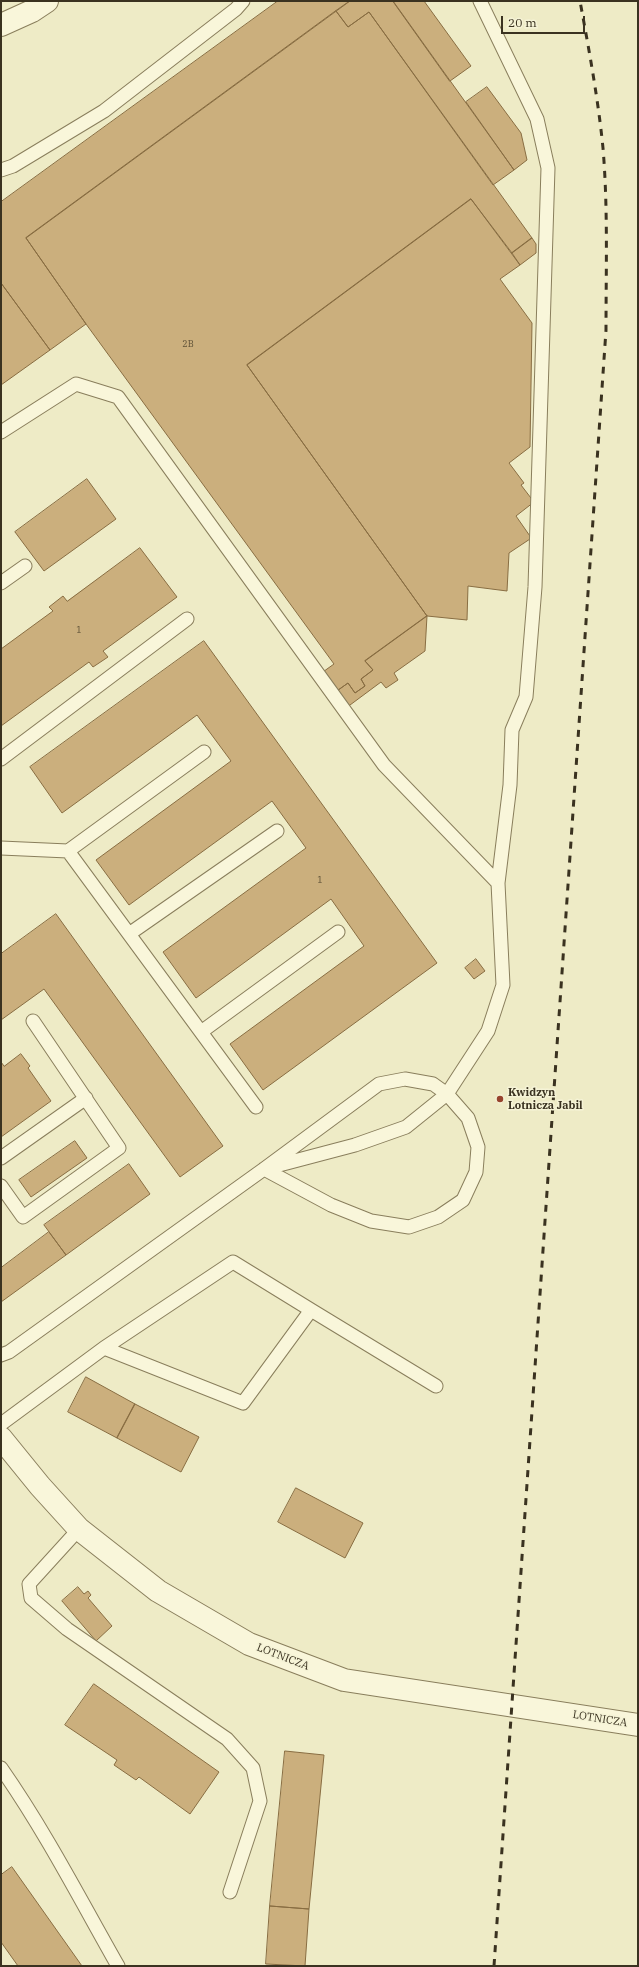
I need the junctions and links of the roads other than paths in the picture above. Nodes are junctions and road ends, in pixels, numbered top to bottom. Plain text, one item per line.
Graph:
1 (47, 1) edge
2 (243, 1) edge
3 (480, 1) edge
4 (1, 25) edge
5 (1, 170) edge
6 (1, 432) edge
7 (25, 566) dead end
8 (1, 583) edge
9 (187, 620) dead end
10 (204, 752) dead end
11 (1, 759) edge
12 (277, 831) dead end
13 (1, 848) edge
14 (68, 851) junction
15 (498, 883) junction
16 (338, 932) dead end
17 (129, 934) junction
18 (33, 1021) dead end
19 (201, 1032) junction
20 (447, 1094) junction
21 (86, 1098) junction
22 (256, 1107) dead end
23 (1, 1158) edge
24 (264, 1169) junction
25 (3, 1191) edge
26 (311, 1310) junction
27 (104, 1348) junction
28 (1, 1354) edge
29 (436, 1386) dead end
30 (1, 1424) edge
31 (1, 1438) edge
32 (79, 1529) junction
33 (638, 1725) edge
34 (1, 1768) edge
35 (230, 1892) dead end
36 (118, 1966) edge

1 - 4 street
2 - 5 lane
3 - 15 lane
6 - 15 lane
7 - 8 lane
9 - 11 lane
10 - 14 lane
12 - 17 lane
13 - 14 lane
14 - 17 lane
15 - 20 lane
16 - 19 lane
17 - 19 lane
18 - 21 lane
19 - 22 lane
20 - 24 lane
20 - 24 lane
20 - 24 lane
21 - 23 lane
21 - 25 lane
24 - 28 lane
26 - 27 lane
26 - 27 lane
26 - 29 lane
27 - 30 lane
31 - 32 street, LOTNICZA
32 - 33 street, LOTNICZA
32 - 35 lane
34 - 36 lane

